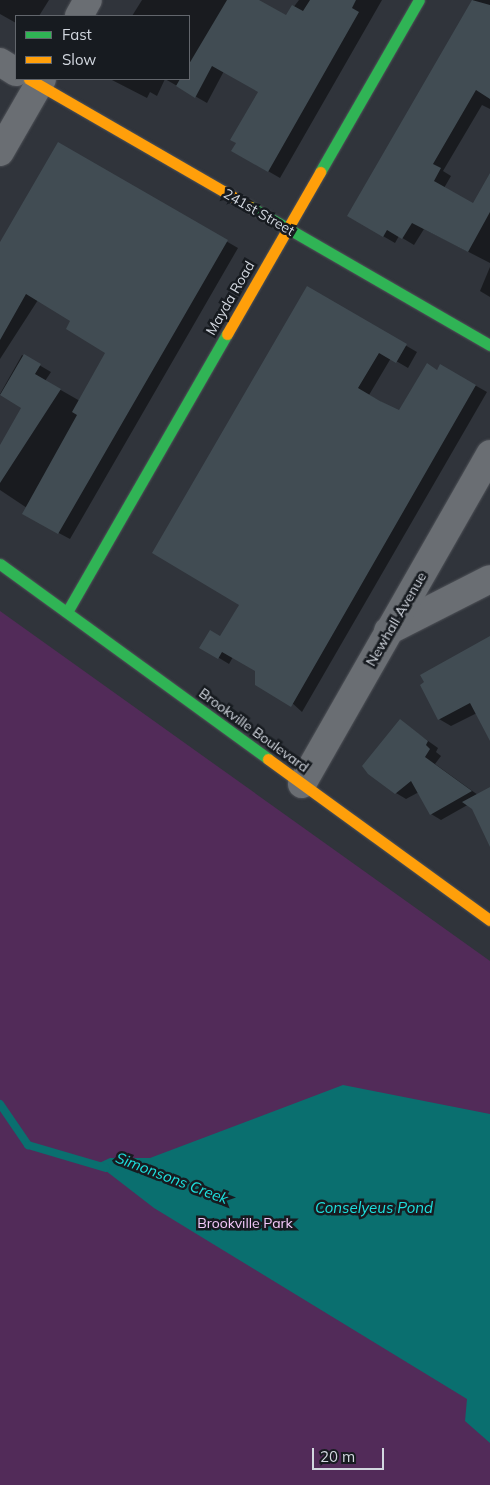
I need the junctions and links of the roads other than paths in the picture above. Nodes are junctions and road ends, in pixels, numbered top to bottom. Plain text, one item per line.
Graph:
1 (88, 0) edge
2 (420, 0) edge
3 (79, 15) edge
4 (0, 62) edge
5 (15, 70) edge
6 (31, 80) edge
7 (35, 80) edge
8 (0, 152) edge
9 (287, 228) junction
10 (490, 345) edge
11 (490, 454) edge
12 (0, 564) edge
13 (490, 579) edge
14 (67, 612) junction
15 (388, 632) junction
16 (302, 784) junction
17 (490, 920) edge

1 - 3 street
2 - 9 street, Mayda Road
4 - 5 street, 241st Street
6 - 8 street
7 - 9 street, 241st Street
9 - 10 street, 241st Street
9 - 14 street, Mayda Road
11 - 15 street, Newhall Avenue
12 - 14 street, Brookville Boulevard
13 - 15 street
14 - 16 street, Brookville Boulevard
15 - 16 street, Newhall Avenue
16 - 17 street, Brookville Boulevard

